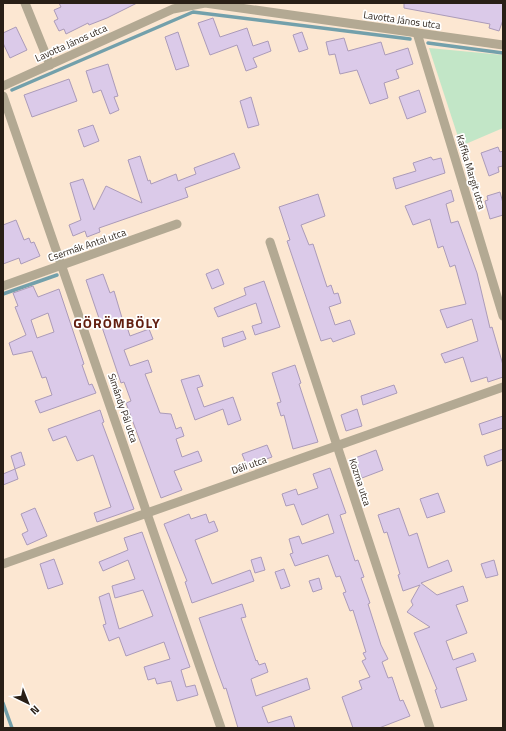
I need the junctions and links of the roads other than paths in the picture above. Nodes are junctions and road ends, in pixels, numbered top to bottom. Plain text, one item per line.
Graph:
1 (25, 3) edge
2 (205, 3) edge
3 (417, 33) junction
4 (503, 45) edge
5 (50, 65) junction
6 (3, 86) edge
7 (3, 96) edge
8 (178, 224) dead end
9 (270, 242) dead end
10 (62, 265) junction
11 (3, 286) edge
12 (503, 316) edge
13 (503, 387) edge
14 (336, 446) junction
15 (147, 512) junction
16 (3, 564) edge
17 (221, 728) edge
18 (430, 728) edge

1 - 5 street
2 - 3 street, Lavotta János utca
2 - 5 street, Lavotta János utca
3 - 4 street, Lavotta János utca
3 - 12 street, Kaffka Margit utca
5 - 6 street, Lavotta János utca
7 - 10 street, Simándy Pál utca
8 - 10 street, Csermák Antal utca
9 - 14 street, Kozma utca
10 - 11 street, Csermák Antal utca
10 - 15 street, Simándy Pál utca
13 - 14 street, Déli utca
14 - 15 street, Déli utca
14 - 18 street, Kozma utca
15 - 16 street, Déli utca
15 - 17 street, Simándy Pál utca

